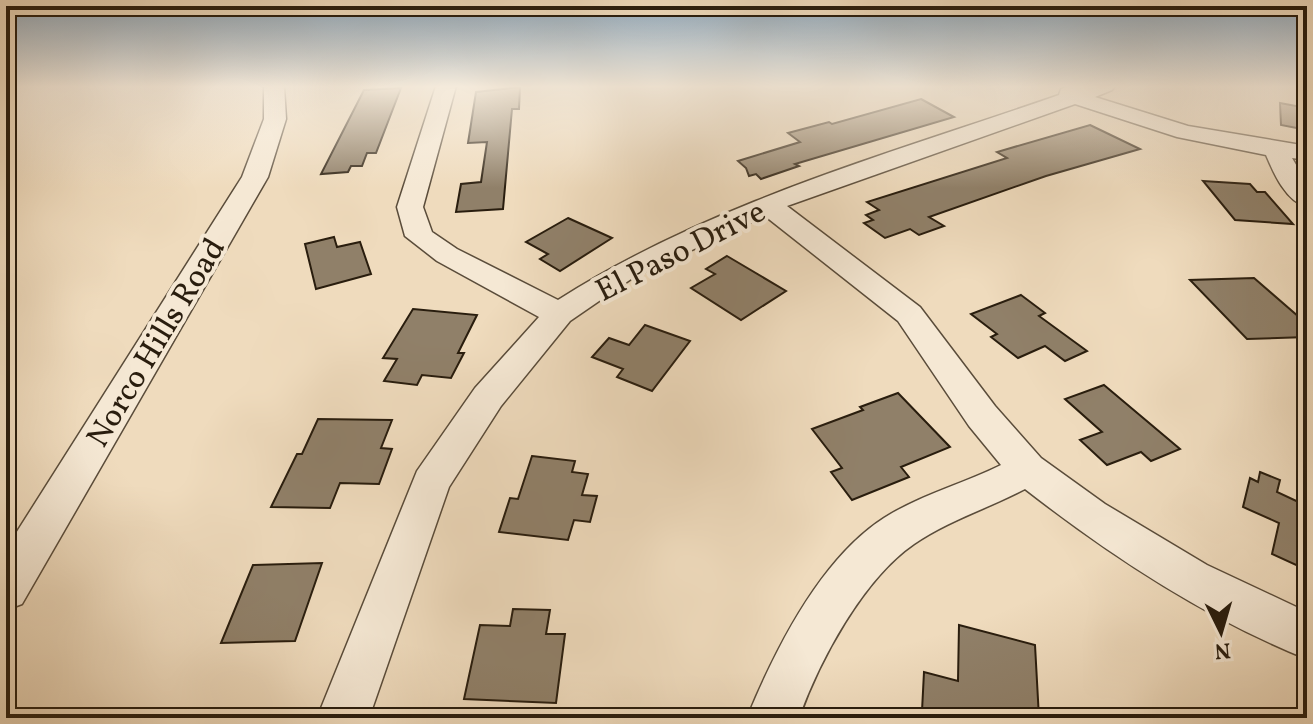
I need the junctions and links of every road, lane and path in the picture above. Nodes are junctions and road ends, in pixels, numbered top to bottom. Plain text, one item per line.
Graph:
1 (275, 120) edge
2 (436, 120) edge
3 (997, 120) edge
4 (1143, 120) edge
5 (1276, 150) junction
6 (1307, 153) edge
7 (1307, 199) edge
8 (766, 205) junction
9 (559, 314) junction
10 (1027, 469) junction
11 (6, 589) edge
12 (1307, 636) edge
13 (343, 718) edge
14 (773, 718) edge

1 - 11 street, Norco Hills Road
2 - 9 street
3 - 8 street, El Paso Drive
4 - 5 street
5 - 6 street
5 - 7 street
8 - 9 street, El Paso Drive
8 - 10 street
9 - 13 street, El Paso Drive
10 - 12 street
10 - 14 street

